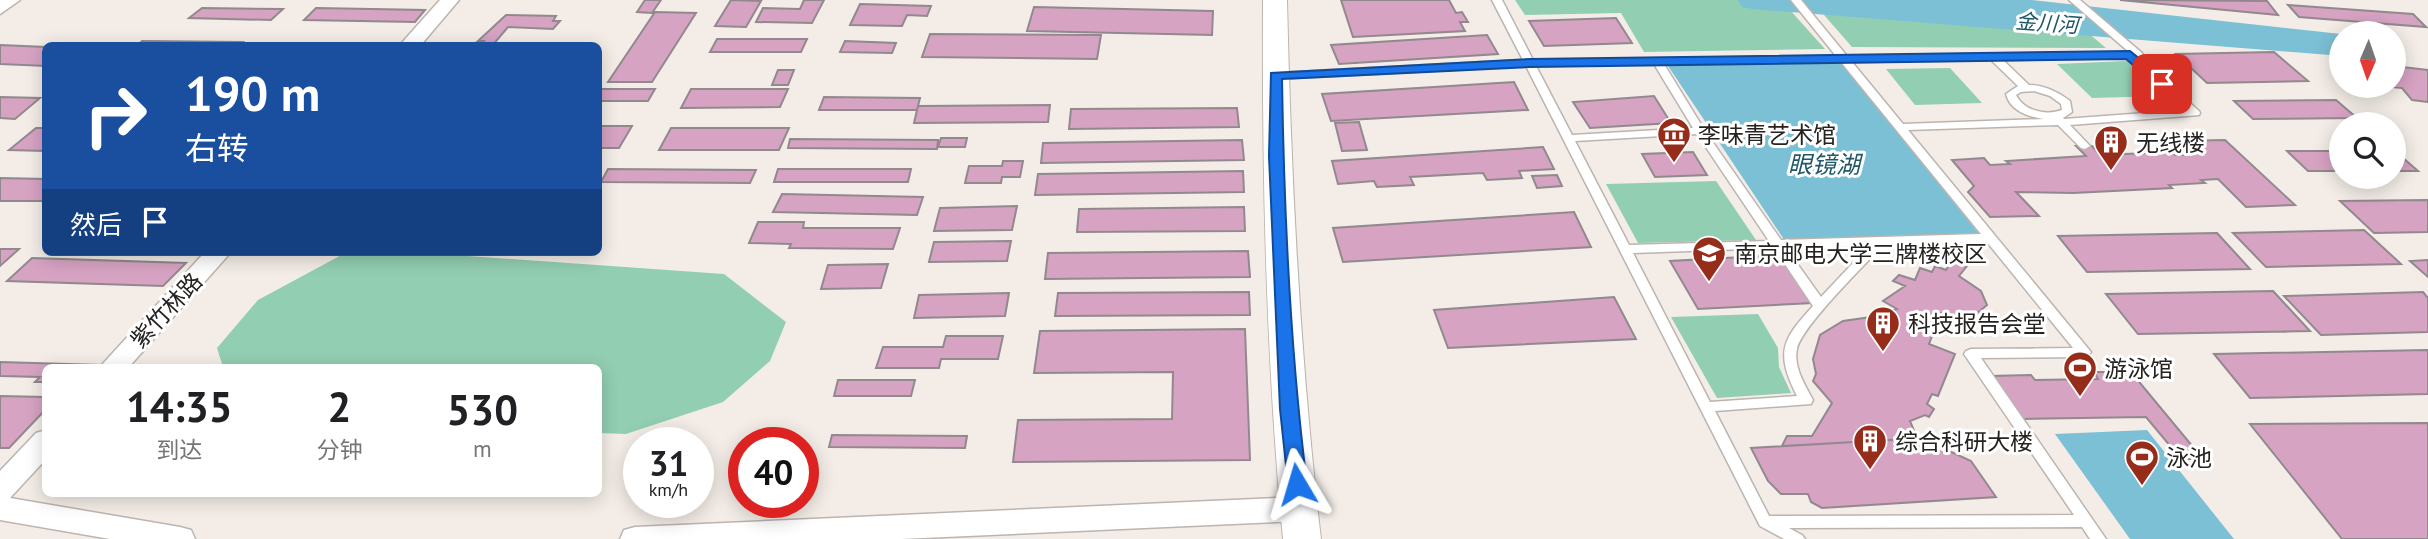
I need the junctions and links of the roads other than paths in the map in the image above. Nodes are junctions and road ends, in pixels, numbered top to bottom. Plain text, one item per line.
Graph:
1 (12, 0) edge
2 (450, 0) edge
3 (1276, 0) edge
4 (1497, 0) edge
5 (2074, 1) edge
6 (1798, 3) edge
7 (0, 8) edge
8 (412, 42) edge
9 (2130, 55) junction
10 (1993, 56) junction
11 (1843, 57) junction
12 (1657, 61) junction
13 (1530, 63) junction
14 (1276, 76) junction
15 (2026, 88) junction
16 (2058, 119) junction
17 (1899, 127) junction
18 (1700, 131) junction
19 (1569, 138) junction
20 (2084, 146) dead end
21 (1991, 238) junction
22 (1880, 242) junction
23 (1779, 245) junction
24 (1626, 249) junction
25 (215, 256) edge
26 (1820, 306) junction
27 (116, 364) edge
28 (1706, 407) junction
29 (42, 444) edge
30 (0, 490) edge
31 (0, 508) edge
32 (2085, 521) junction
33 (1765, 522) junction
34 (1301, 524) edge
35 (180, 539) edge
36 (635, 539) edge
37 (1797, 539) edge
38 (2098, 539) edge

1 - 7 street
2 - 8 street
3 - 14 street
4 - 13 lane
5 - 9 lane
6 - 11 lane
9 - 10 lane
9 - 16 lane
10 - 11 lane
10 - 15 lane
11 - 12 lane
11 - 17 lane
12 - 13 lane
12 - 18 lane
13 - 14 lane
13 - 19 lane
14 - 34 street
15 - 16 lane
15 - 16 lane
16 - 17 lane
16 - 20 lane
17 - 21 lane
18 - 19 lane
18 - 23 lane
19 - 24 lane
21 - 22 lane
21 - 32 lane
22 - 23 lane
22 - 26 lane
23 - 24 lane
23 - 26 lane
24 - 28 lane
25 - 27 street, 紫竹林路
26 - 28 lane
28 - 33 lane
29 - 30 street
31 - 35 street
32 - 33 lane
32 - 38 lane
33 - 37 lane
34 - 36 street

